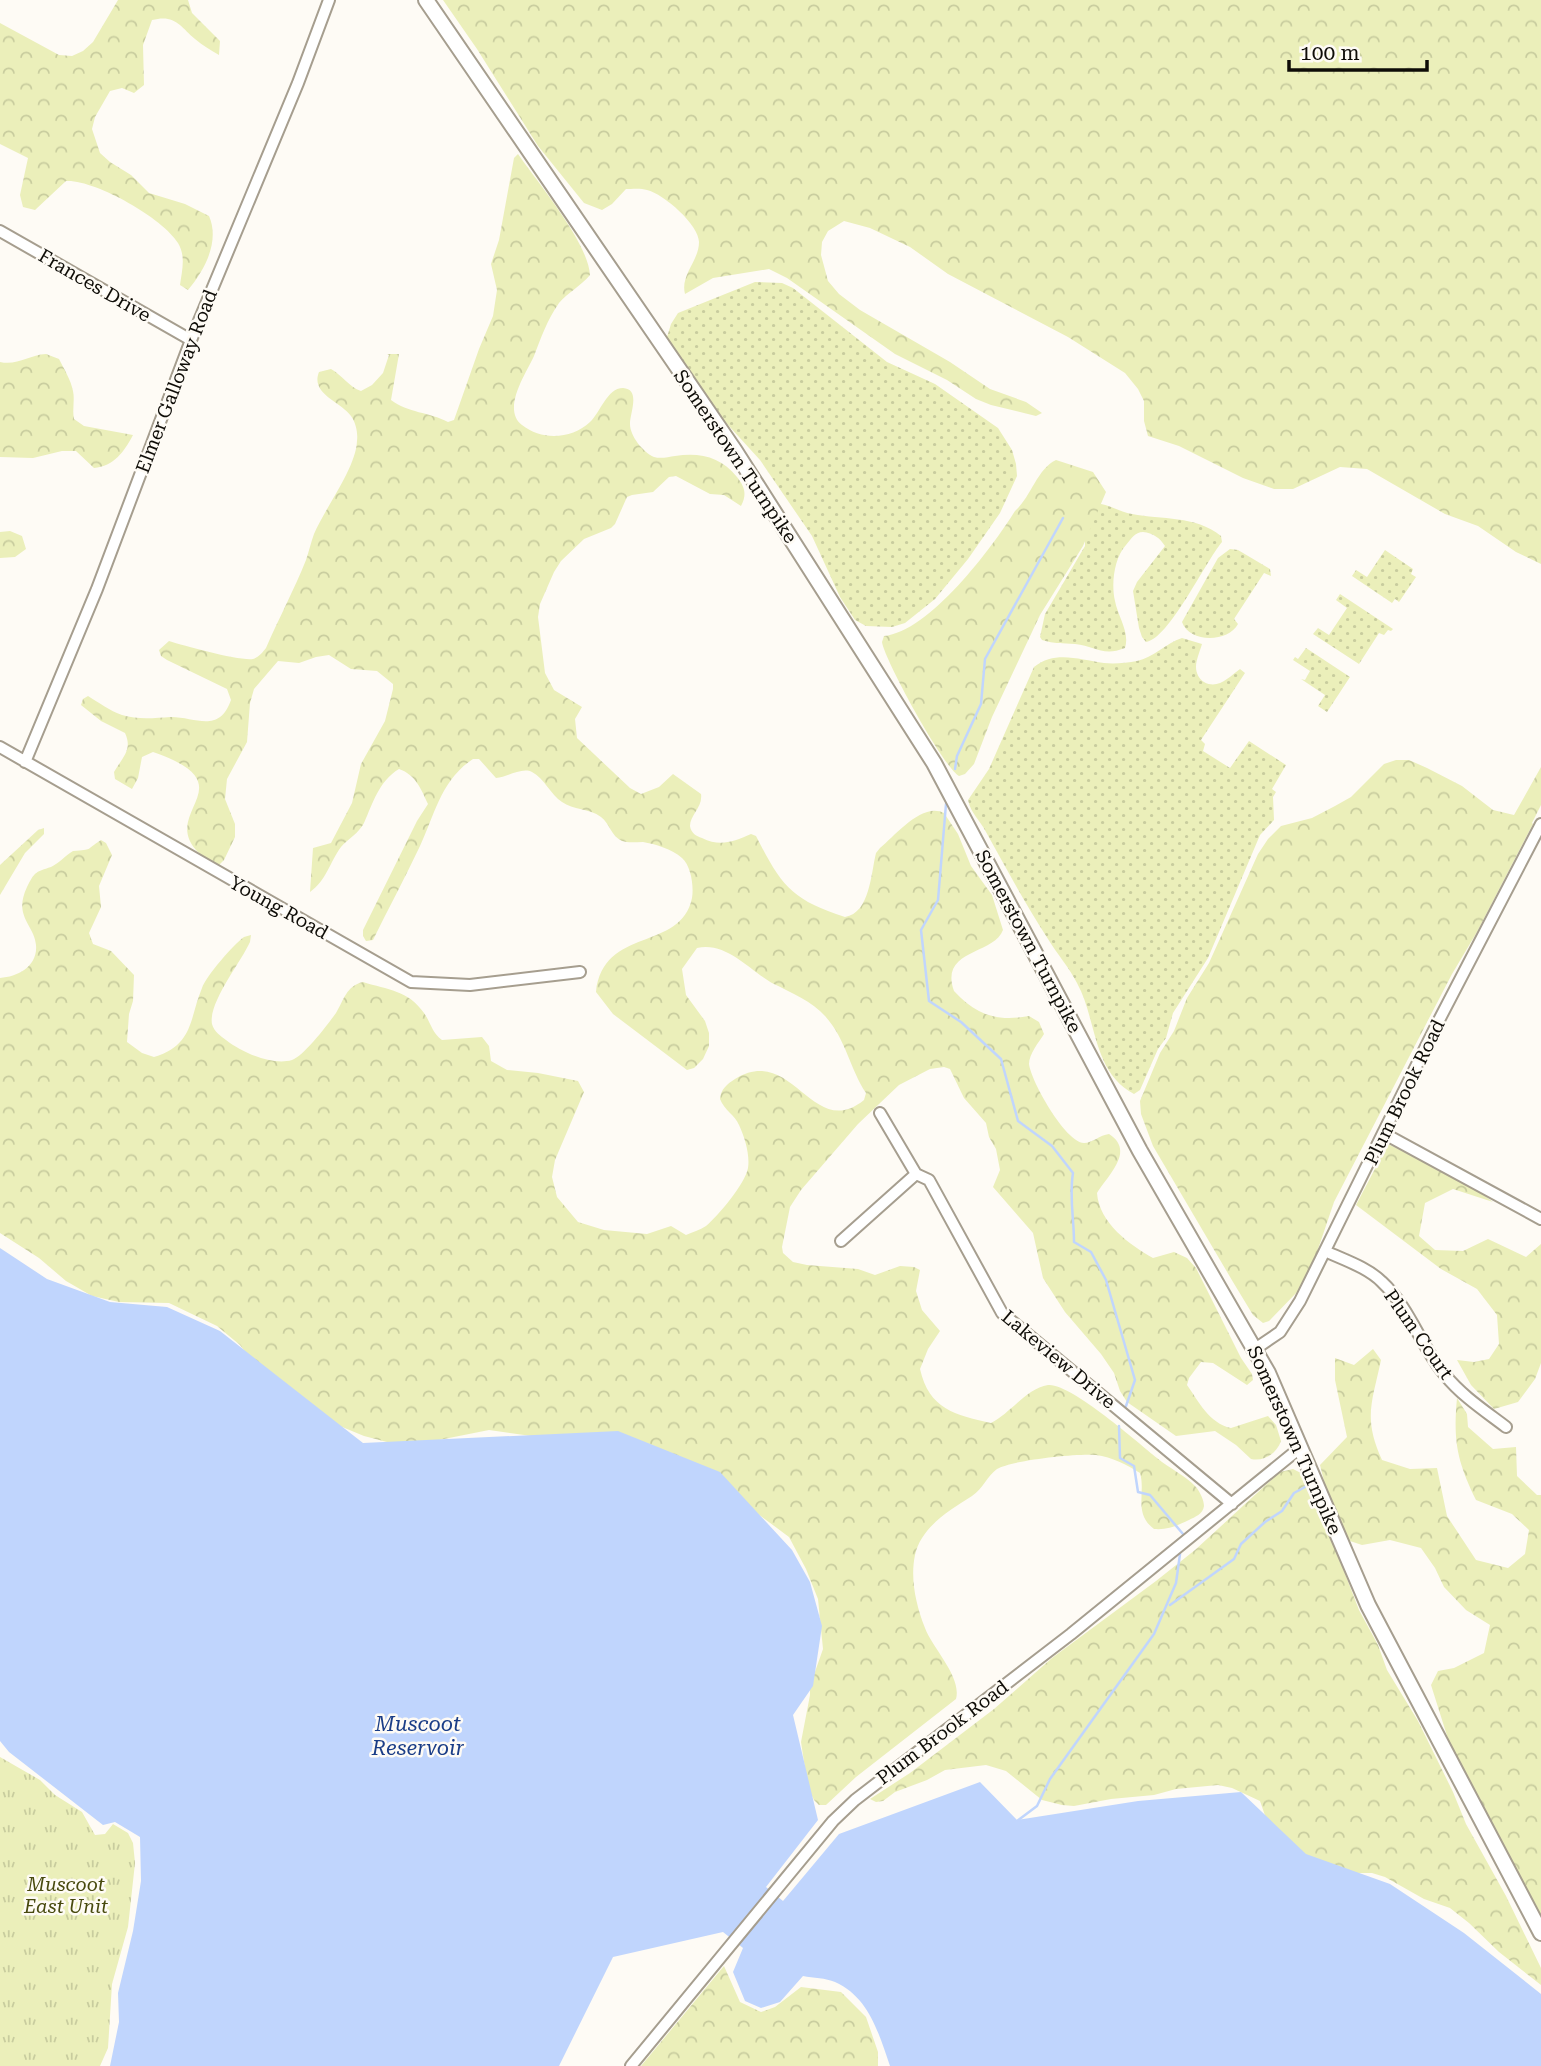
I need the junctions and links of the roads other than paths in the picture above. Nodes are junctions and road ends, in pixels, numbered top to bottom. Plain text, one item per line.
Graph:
1 (329, 0) edge
2 (426, 0) edge
3 (0, 231) edge
4 (191, 340) junction
5 (0, 747) edge
6 (25, 762) junction
7 (1541, 824) edge
8 (580, 972) dead end
9 (880, 1113) dead end
10 (1383, 1133) junction
11 (916, 1174) junction
12 (1541, 1219) edge
13 (841, 1241) dead end
14 (1325, 1251) junction
15 (1255, 1349) junction
16 (1506, 1427) dead end
17 (1301, 1447) junction
18 (1232, 1504) junction
19 (1541, 1933) edge
20 (631, 2066) edge

1 - 4 street, Elmer Galloway Road
2 - 15 main road, Somerstown Turnpike
3 - 4 street, Frances Drive
4 - 6 street, Elmer Galloway Road
5 - 6 street, Young Road
6 - 8 street, Young Road
7 - 10 street, Plum Brook Road
9 - 11 street, Lakeview Drive
10 - 12 street
10 - 14 street, Plum Brook Road
11 - 13 street
11 - 18 street, Lakeview Drive
14 - 15 street, Plum Brook Road
14 - 16 street, Plum Court
15 - 17 main road, Somerstown Turnpike
17 - 18 street, Plum Brook Road
17 - 19 main road, Somerstown Turnpike
18 - 20 street, Plum Brook Road

